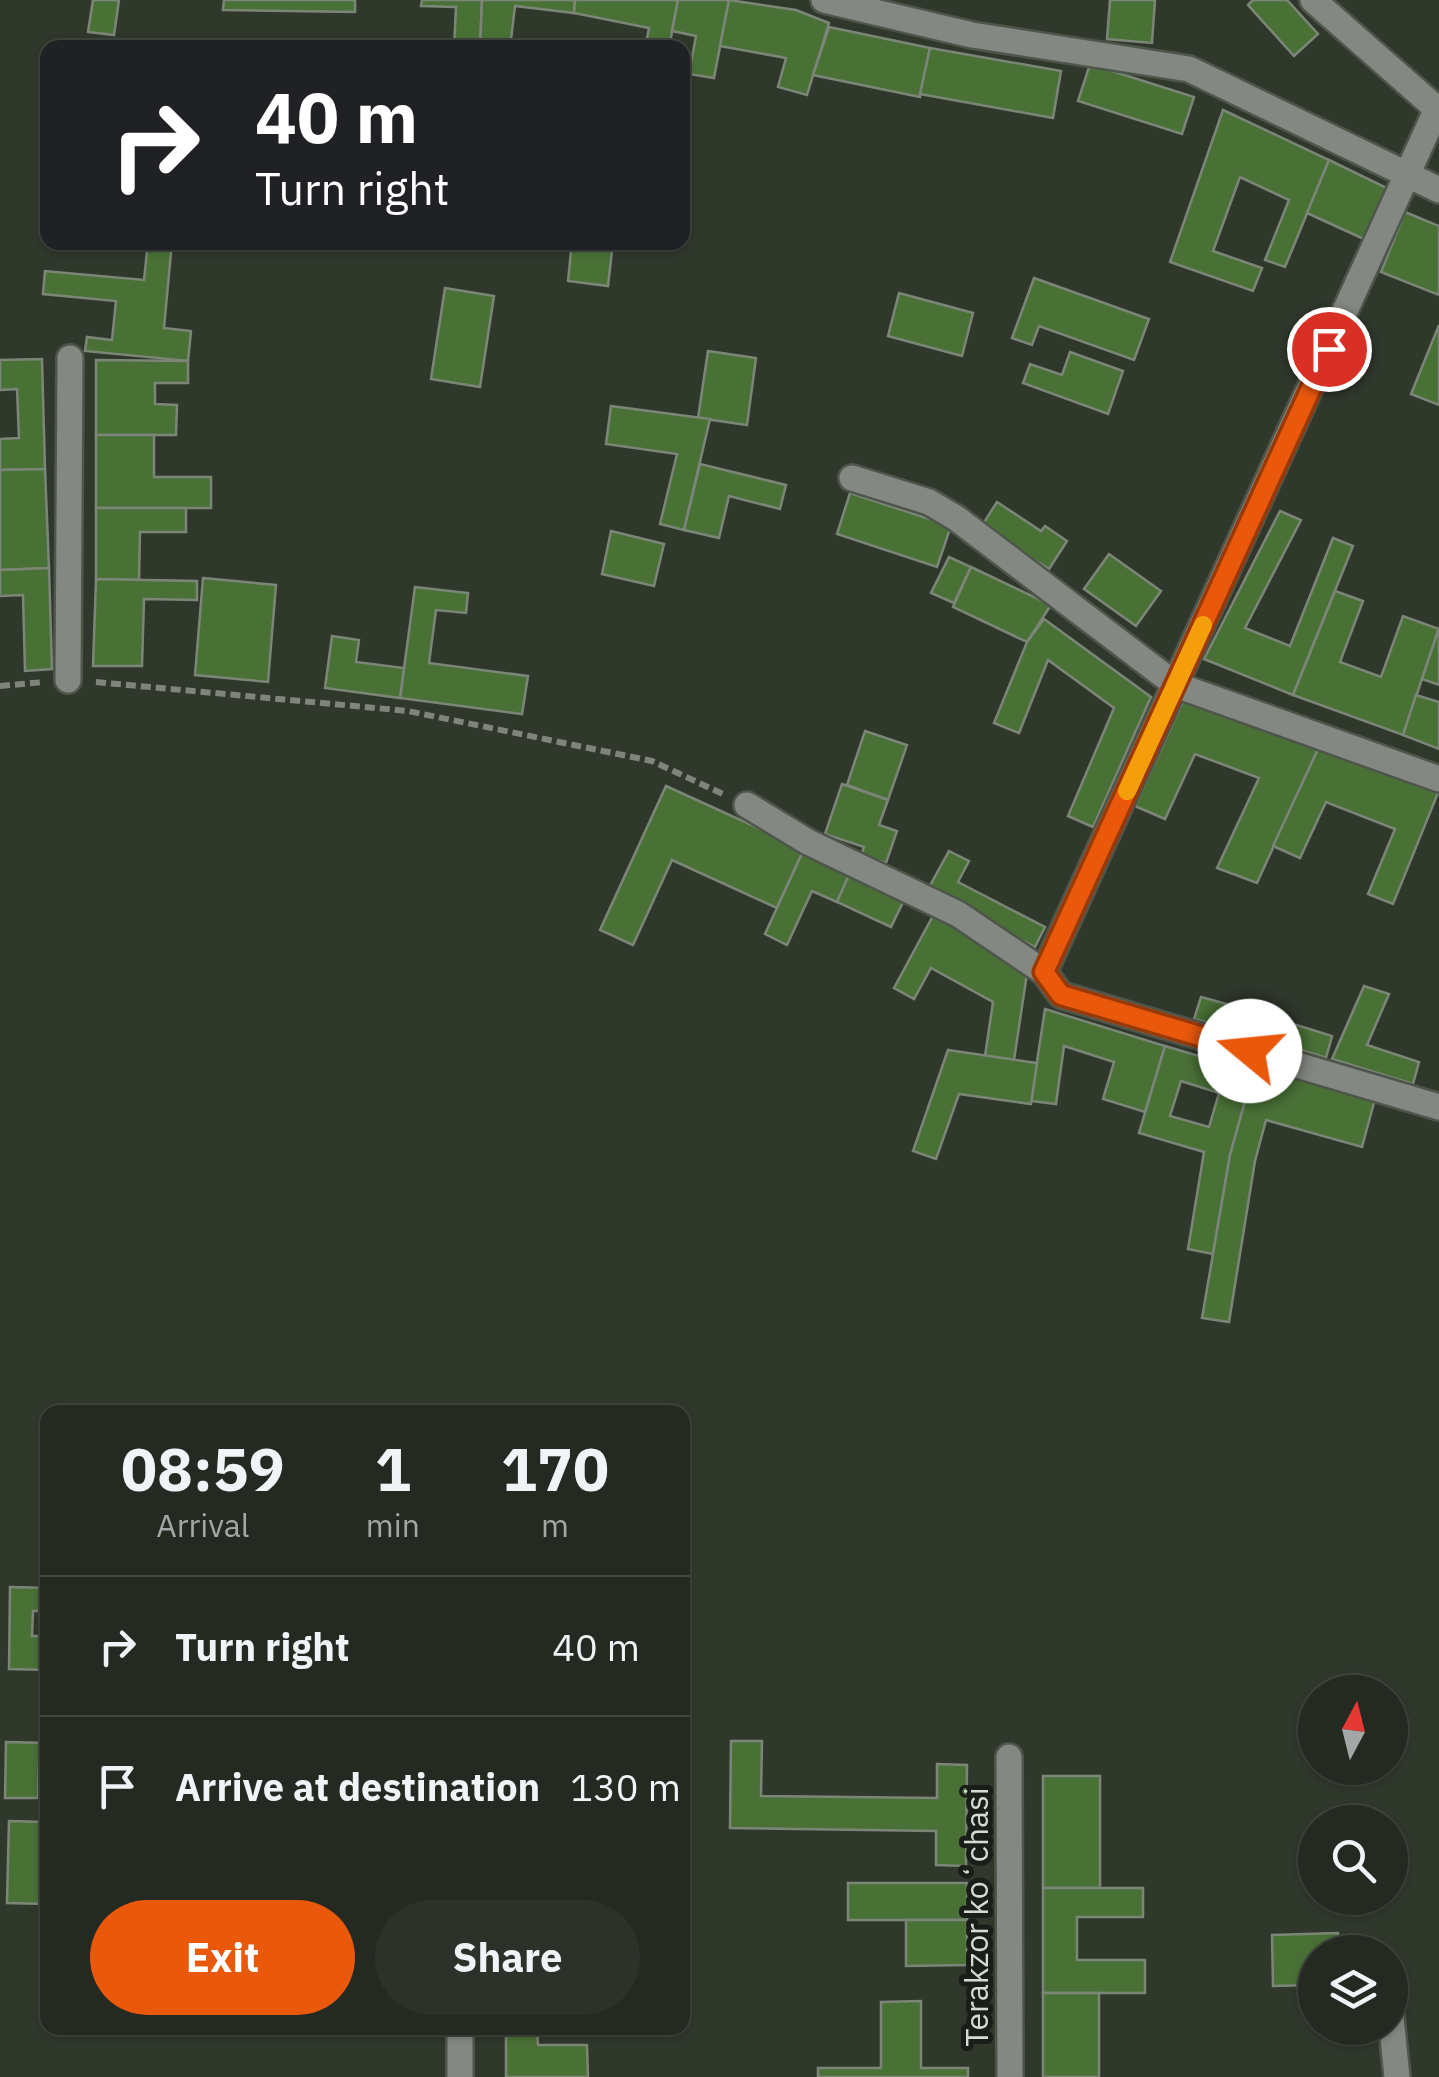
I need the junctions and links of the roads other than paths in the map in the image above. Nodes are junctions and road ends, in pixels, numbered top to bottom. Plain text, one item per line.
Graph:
1 (824, 0) edge
2 (1313, 0) edge
3 (1438, 110) edge
4 (1409, 173) junction
5 (1439, 190) edge
6 (70, 358) dead end
7 (852, 478) dead end
8 (68, 680) road end
9 (1176, 685) junction
10 (1439, 779) edge
11 (747, 805) road end
12 (1044, 972) junction
13 (1439, 1108) edge
14 (1009, 1756) dead end
15 (460, 2035) edge
16 (1394, 2045) edge
17 (460, 2077) edge
18 (1010, 2077) edge
19 (1397, 2077) edge

1 - 4 street
2 - 3 street
3 - 4 street
4 - 5 street
4 - 9 street
6 - 8 street
7 - 9 street
9 - 10 street
9 - 12 street
11 - 12 street
12 - 13 street
14 - 18 street, Terakzor koʻchasi
15 - 17 street
16 - 19 street

